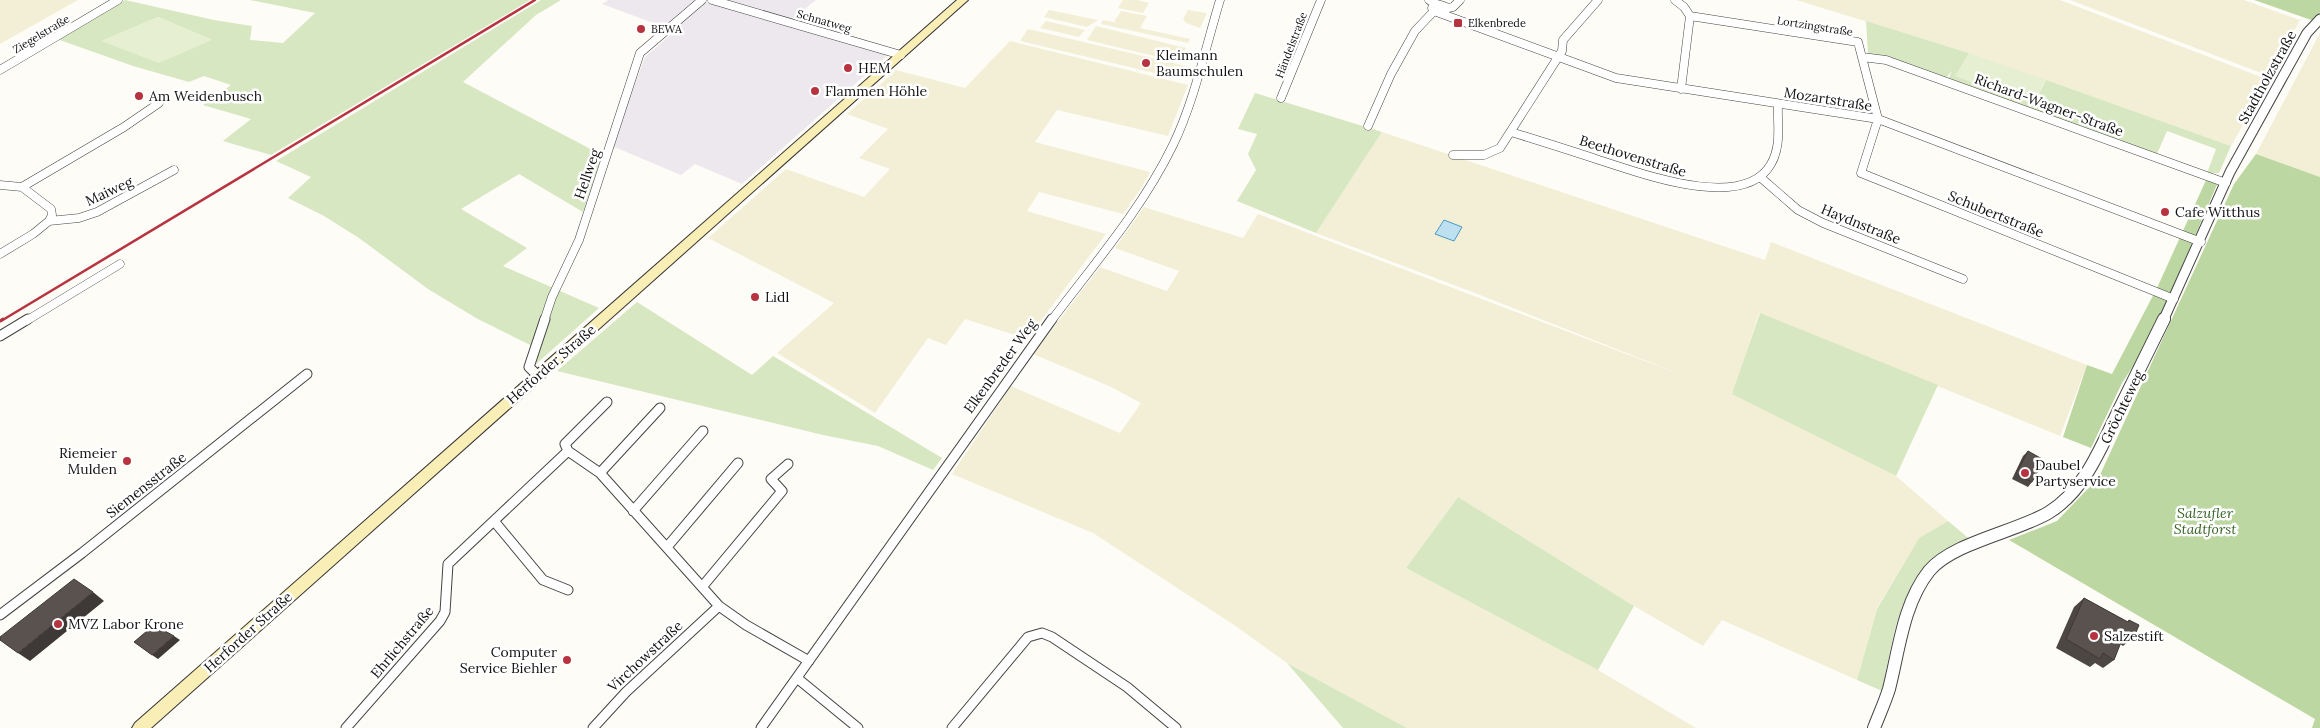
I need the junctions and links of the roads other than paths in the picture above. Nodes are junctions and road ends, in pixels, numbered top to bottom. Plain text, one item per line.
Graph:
1 (118, 0) edge
2 (702, 0) edge
3 (712, 0) edge
4 (963, 0) edge
5 (1220, 0) edge
6 (1321, 0) edge
7 (1460, 0) edge
8 (1598, 0) edge
9 (1675, 0) edge
10 (1432, 5) edge
11 (1445, 11) junction
12 (1690, 16) junction
13 (2320, 19) edge
14 (901, 55) junction
15 (1557, 57) junction
16 (1862, 57) junction
17 (0, 70) edge
18 (1681, 89) junction
19 (1281, 98) dead end
20 (159, 103) dead end
21 (1778, 104) junction
22 (1878, 120) junction
23 (1368, 126) dead end
24 (1511, 132) junction
25 (2241, 151) joint
26 (1453, 155) dead end
27 (174, 170) dead end
28 (1760, 177) junction
29 (2226, 182) junction
30 (0, 185) edge
31 (22, 187) junction
32 (49, 221) junction
33 (2200, 242) junction
34 (0, 254) edge
35 (120, 264) dead end
36 (1963, 279) dead end
37 (2174, 299) junction
38 (0, 336) edge
39 (307, 374) dead end
40 (538, 376) junction
41 (607, 402) dead end
42 (660, 408) dead end
43 (703, 432) dead end
44 (568, 451) junction
45 (738, 463) dead end
46 (788, 464) dead end
47 (600, 473) junction
48 (633, 511) junction
49 (494, 521) junction
50 (667, 547) junction
51 (702, 587) junction
52 (568, 590) dead end
53 (718, 606) junction
54 (0, 615) edge
55 (809, 660) junction
56 (797, 678) junction
57 (140, 728) edge
58 (346, 728) edge
59 (593, 728) edge
60 (761, 728) edge
61 (858, 728) edge
62 (952, 728) edge
63 (1176, 728) edge
64 (1874, 728) edge

1 - 17 street, Ziegelstraße
2 - 40 street, Hellweg
3 - 14 street, Schnatweg
4 - 14 main road, Herforder Straße
5 - 55 street, Elkenbreder Weg
6 - 19 street, Händelstraße
7 - 11 street
8 - 15 street
9 - 12 street
10 - 11 street, Mozartstraße
10 - 23 street
11 - 15 street, Mozartstraße
12 - 16 street, Lortzingstraße
12 - 18 street
13 - 25 street, Stadtholzstraße
14 - 40 main road, Herforder Straße
15 - 18 street, Mozartstraße
15 - 24 street
16 - 22 street, Lortzingstraße
16 - 29 street, Richard-Wagner-Straße
18 - 21 street, Mozartstraße
20 - 31 street
21 - 22 street, Mozartstraße
21 - 28 street
22 - 33 street, Mozartstraße
22 - 37 street, Schubertstraße
24 - 26 street
24 - 28 street, Beethovenstraße
25 - 29 street, Gröchteweg
27 - 32 street, Maiweg
28 - 36 street, Haydnstraße
29 - 33 street, Gröchteweg
30 - 31 street
31 - 32 street
32 - 34 street
33 - 37 street, Gröchteweg
35 - 38 street
37 - 64 street, Gröchteweg
39 - 54 street, Siemensstraße
40 - 57 main road, Herforder Straße
41 - 44 street
42 - 47 street
43 - 48 street
44 - 47 street
44 - 49 street, Ehrlichstraße
45 - 50 street
46 - 51 street
47 - 48 street
48 - 50 street
49 - 52 street
49 - 58 street, Ehrlichstraße
50 - 51 street
51 - 53 street
53 - 55 street
53 - 59 street, Virchowstraße
55 - 56 street, Elkenbreder Weg
56 - 60 street, Elkenbreder Weg
56 - 61 street
62 - 63 street

